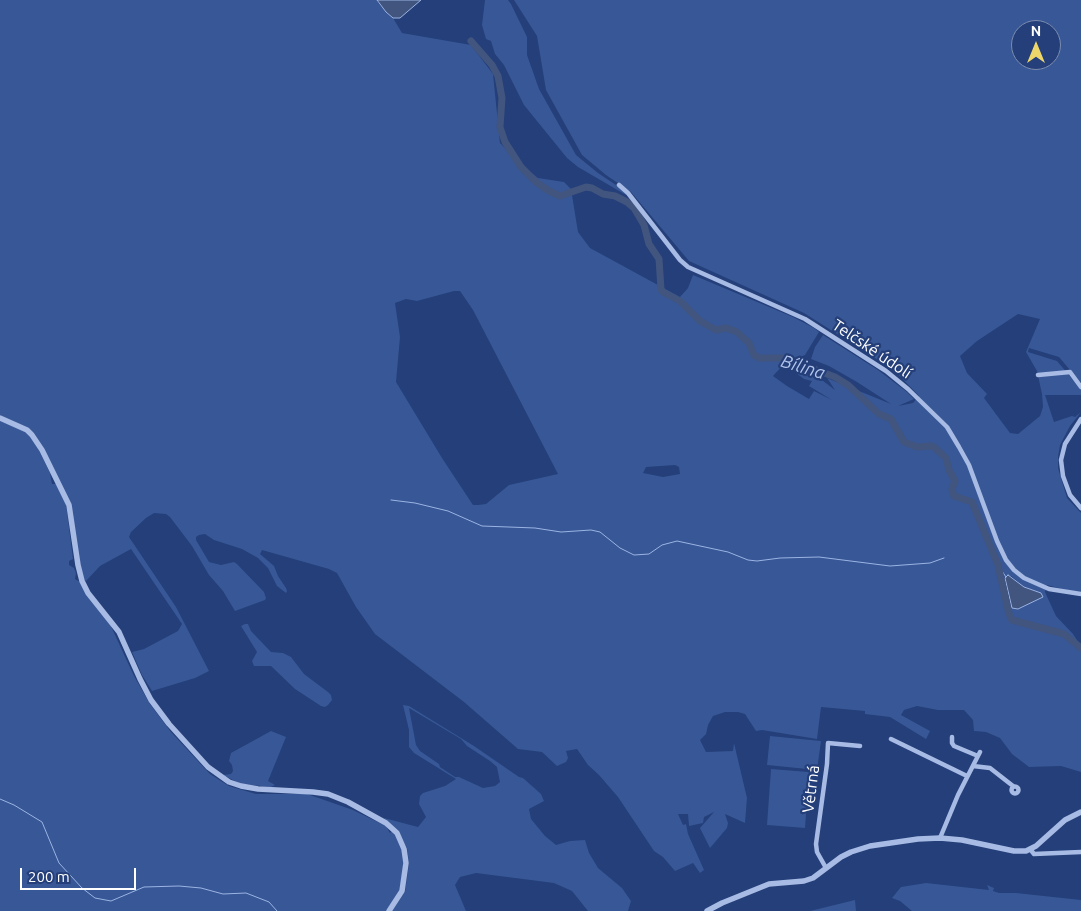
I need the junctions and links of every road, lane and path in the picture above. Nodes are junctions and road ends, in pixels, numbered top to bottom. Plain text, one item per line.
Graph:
1 (619, 185) dead end
2 (1038, 375) dead end
3 (1081, 386) edge
4 (0, 418) edge
5 (1081, 419) edge
6 (1081, 508) edge
7 (1081, 594) edge
8 (952, 737) dead end
9 (891, 739) dead end
10 (860, 746) dead end
11 (972, 766) junction
12 (967, 776) junction
13 (1014, 786) dead end
14 (1081, 812) edge
15 (940, 838) junction
16 (1030, 849) junction
17 (1081, 852) edge
18 (826, 868) junction
19 (389, 911) edge
20 (707, 911) edge

1 - 7 street, Telčské údolí
2 - 3 street
4 - 19 street
5 - 6 street
8 - 11 street
9 - 12 street
10 - 18 street, Větrná
11 - 12 street
11 - 13 street
12 - 15 street
14 - 16 street
15 - 16 street
15 - 18 street
16 - 17 street
18 - 20 street

